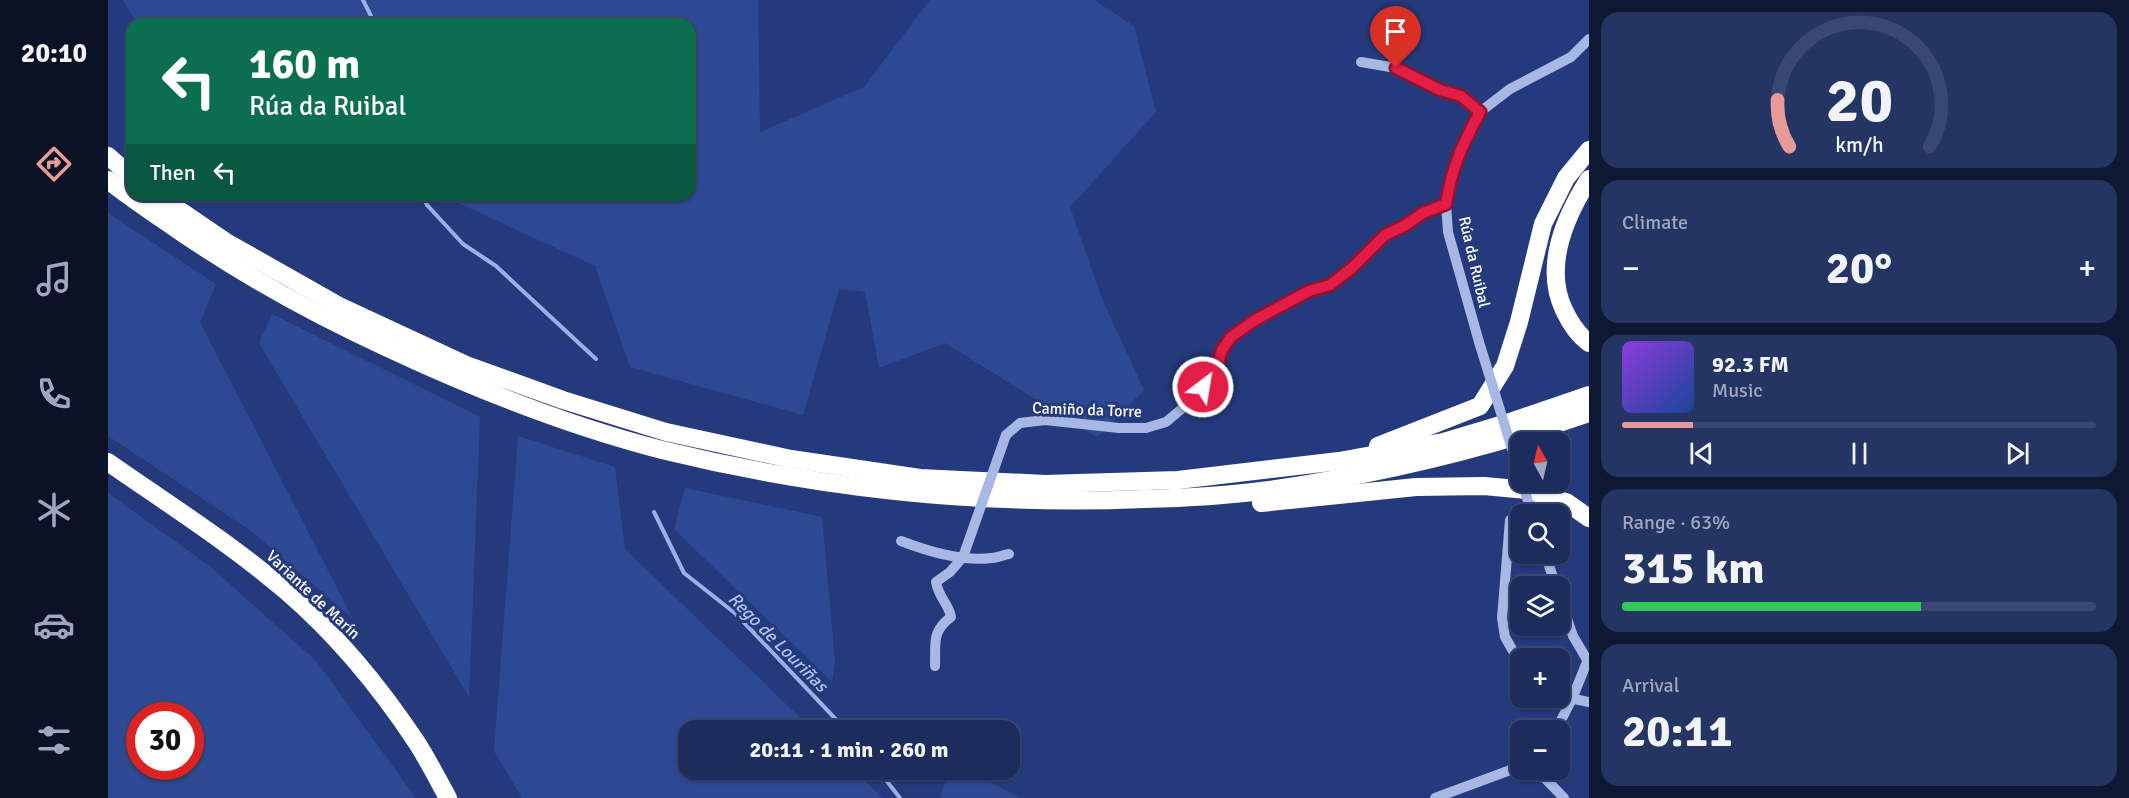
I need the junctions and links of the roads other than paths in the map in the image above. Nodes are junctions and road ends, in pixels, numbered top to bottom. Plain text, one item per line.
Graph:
1 (1589, 39) edge
2 (1361, 62) dead end
3 (1480, 112) junction
4 (1589, 150) edge
5 (108, 156) edge
6 (126, 172) edge
7 (1589, 179) edge
8 (108, 180) edge
9 (126, 193) edge
10 (137, 201) edge
11 (167, 201) edge
12 (1446, 204) junction
13 (1589, 343) edge
14 (1589, 395) edge
15 (1589, 414) edge
16 (1510, 441) edge
17 (1339, 461) junction
18 (108, 462) edge
19 (1169, 498) junction
20 (1589, 519) edge
21 (1510, 520) dead end
22 (900, 541) dead end
23 (1009, 554) dead end
24 (963, 557) junction
25 (1570, 627) edge
26 (1511, 648) edge
27 (1588, 663) edge
28 (935, 666) dead end
29 (1572, 699) junction
30 (1589, 702) edge
31 (1561, 720) edge
32 (1510, 770) edge
33 (1547, 780) edge
34 (448, 798) edge
35 (1435, 798) edge
36 (1564, 798) edge

1 - 3 street, Rúa da Ruibal
2 - 3 street
3 - 12 street, Rúa da Ruibal
4 - 17 highway
5 - 6 highway
7 - 13 highway
8 - 9 highway
10 - 19 highway
11 - 17 highway
12 - 16 street, Rúa da Ruibal, bridge
12 - 24 street, Camiño da Torre, bridge
14 - 17 highway
15 - 19 highway
18 - 34 highway, Variante de Marín
19 - 20 highway
21 - 26 street
22 - 24 street
23 - 24 street
24 - 28 street
25 - 27 street
27 - 29 street
29 - 30 street
29 - 31 street
32 - 35 street
33 - 36 street

